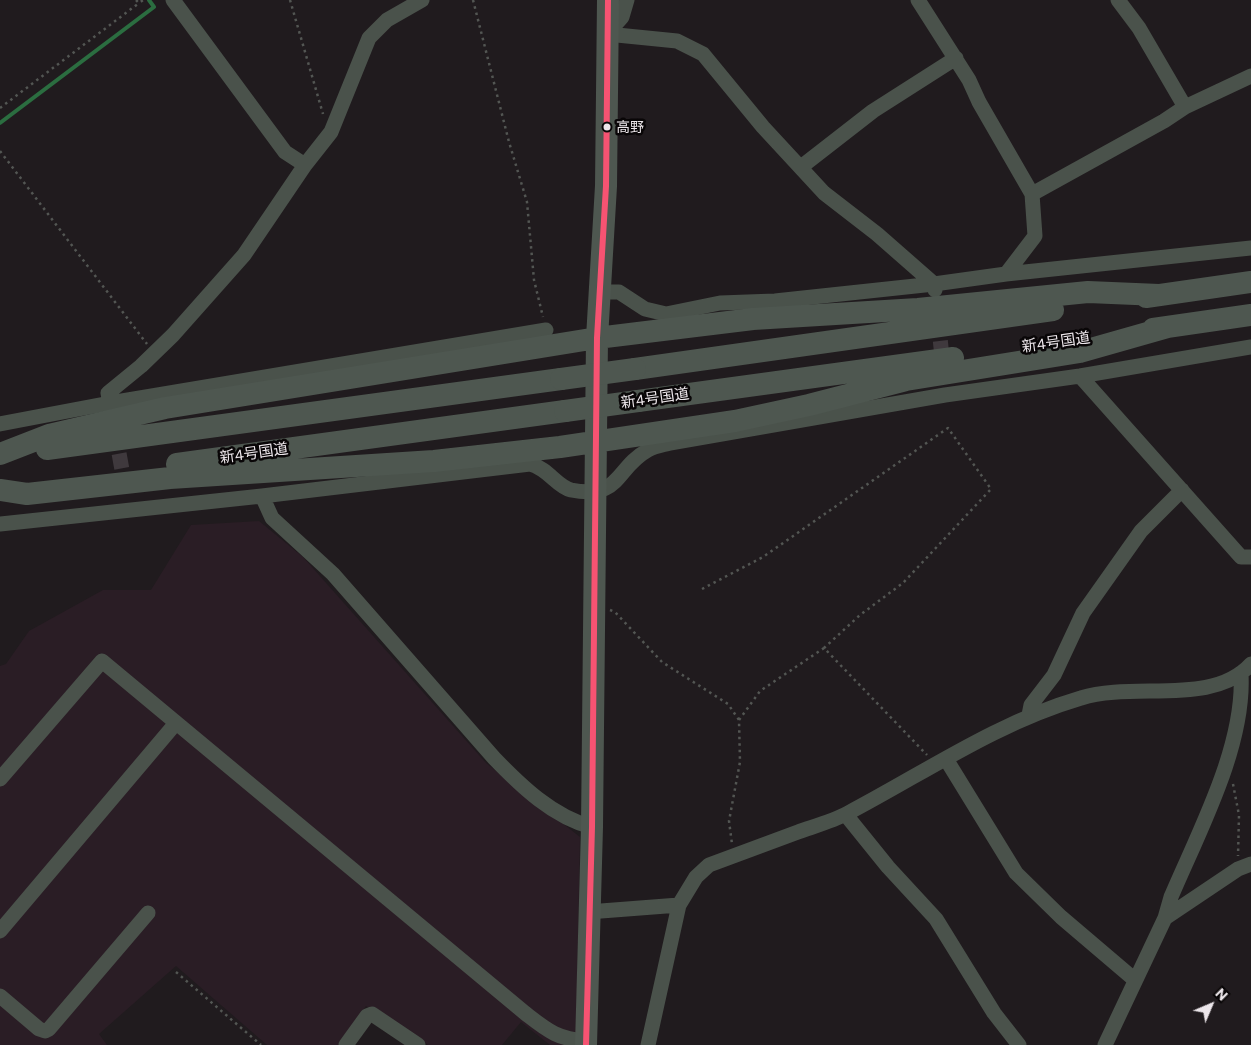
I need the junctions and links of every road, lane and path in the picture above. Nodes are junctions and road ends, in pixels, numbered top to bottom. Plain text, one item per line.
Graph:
1 (143, 0) edge
2 (173, 0) edge
3 (290, 0) edge
4 (422, 0) edge
5 (473, 0) edge
6 (608, 0) edge
7 (627, 0) edge
8 (918, 0) edge
9 (1118, 0) edge
10 (138, 2) edge
11 (607, 34) junction
12 (956, 58) junction
13 (1251, 76) edge
14 (1185, 107) junction
15 (0, 108) edge
16 (331, 132) junction
17 (0, 151) edge
18 (305, 165) junction
19 (801, 167) junction
20 (1032, 194) junction
21 (1251, 248) edge
22 (1006, 274) junction
23 (1251, 282) edge
24 (935, 290) junction
25 (600, 292) junction
26 (1160, 295) junction
27 (1251, 315) edge
28 (1168, 327) junction
29 (546, 330) joint
30 (597, 338) junction
31 (1251, 347) edge
32 (154, 354) junction
33 (1080, 376) junction
34 (110, 406) junction
35 (0, 424) edge
36 (595, 441) junction
37 (0, 455) edge
38 (0, 490) edge
39 (1182, 490) junction
40 (126, 492) tunnel mouth
41 (594, 492) junction
42 (262, 496) junction
43 (129, 510) junction
44 (0, 524) edge
45 (1251, 557) edge
46 (702, 590) dead end
47 (594, 604) junction
48 (824, 648) junction
49 (1246, 669) edge
50 (1029, 715) junction
51 (739, 720) junction
52 (176, 723) junction
53 (1229, 758) junction
54 (941, 762) junction
55 (0, 779) edge
56 (846, 814) junction
57 (592, 827) junction
58 (731, 857) junction
59 (1245, 866) edge
60 (679, 904) junction
61 (588, 912) junction
62 (148, 913) dead end
63 (1165, 918) junction
64 (0, 931) edge
65 (176, 972) dead end
66 (1136, 980) junction
67 (0, 996) edge
68 (586, 1043) edge
69 (261, 1045) edge
70 (346, 1045) edge
71 (418, 1045) edge
72 (648, 1045) edge
73 (1019, 1045) edge
74 (1105, 1045) edge

1 - 10 path
2 - 18 street
3 - 16 path
4 - 16 street
5 - 29 path
6 - 11 highway
7 - 11 street
8 - 12 street
9 - 14 street
10 - 15 path
11 - 19 street
11 - 25 highway
12 - 19 street
12 - 20 street
13 - 14 street
14 - 20 street
16 - 18 street
17 - 32 path
18 - 32 street
19 - 24 street
20 - 22 street
21 - 22 street
22 - 24 street
23 - 26 highway, 新4号国道
24 - 25 street
25 - 30 highway
26 - 30 highway
26 - 37 highway, 新4号国道, bridge
27 - 28 highway, 新4号国道
28 - 36 highway
28 - 38 highway, 新4号国道, bridge
29 - 34 street
30 - 36 highway
30 - 37 highway
31 - 33 street
32 - 34 street
33 - 39 street
33 - 41 street
34 - 35 street
36 - 38 highway
36 - 41 highway
39 - 45 street
39 - 50 street
40 - 43 street
41 - 42 street
41 - 47 highway
42 - 43 street
42 - 57 street
43 - 44 street
46 - 48 path
47 - 51 path
47 - 57 highway
48 - 51 path
48 - 54 path
49 - 50 street
49 - 53 street
50 - 54 street
51 - 58 path
52 - 55 street
52 - 64 street
52 - 68 street
53 - 59 path
53 - 63 street
54 - 56 street
54 - 66 street
56 - 58 street
56 - 73 street
57 - 61 highway
58 - 60 street
59 - 63 street
60 - 61 street
60 - 72 street
61 - 68 highway
62 - 67 street
63 - 66 street
65 - 69 path
66 - 74 street
70 - 71 street

